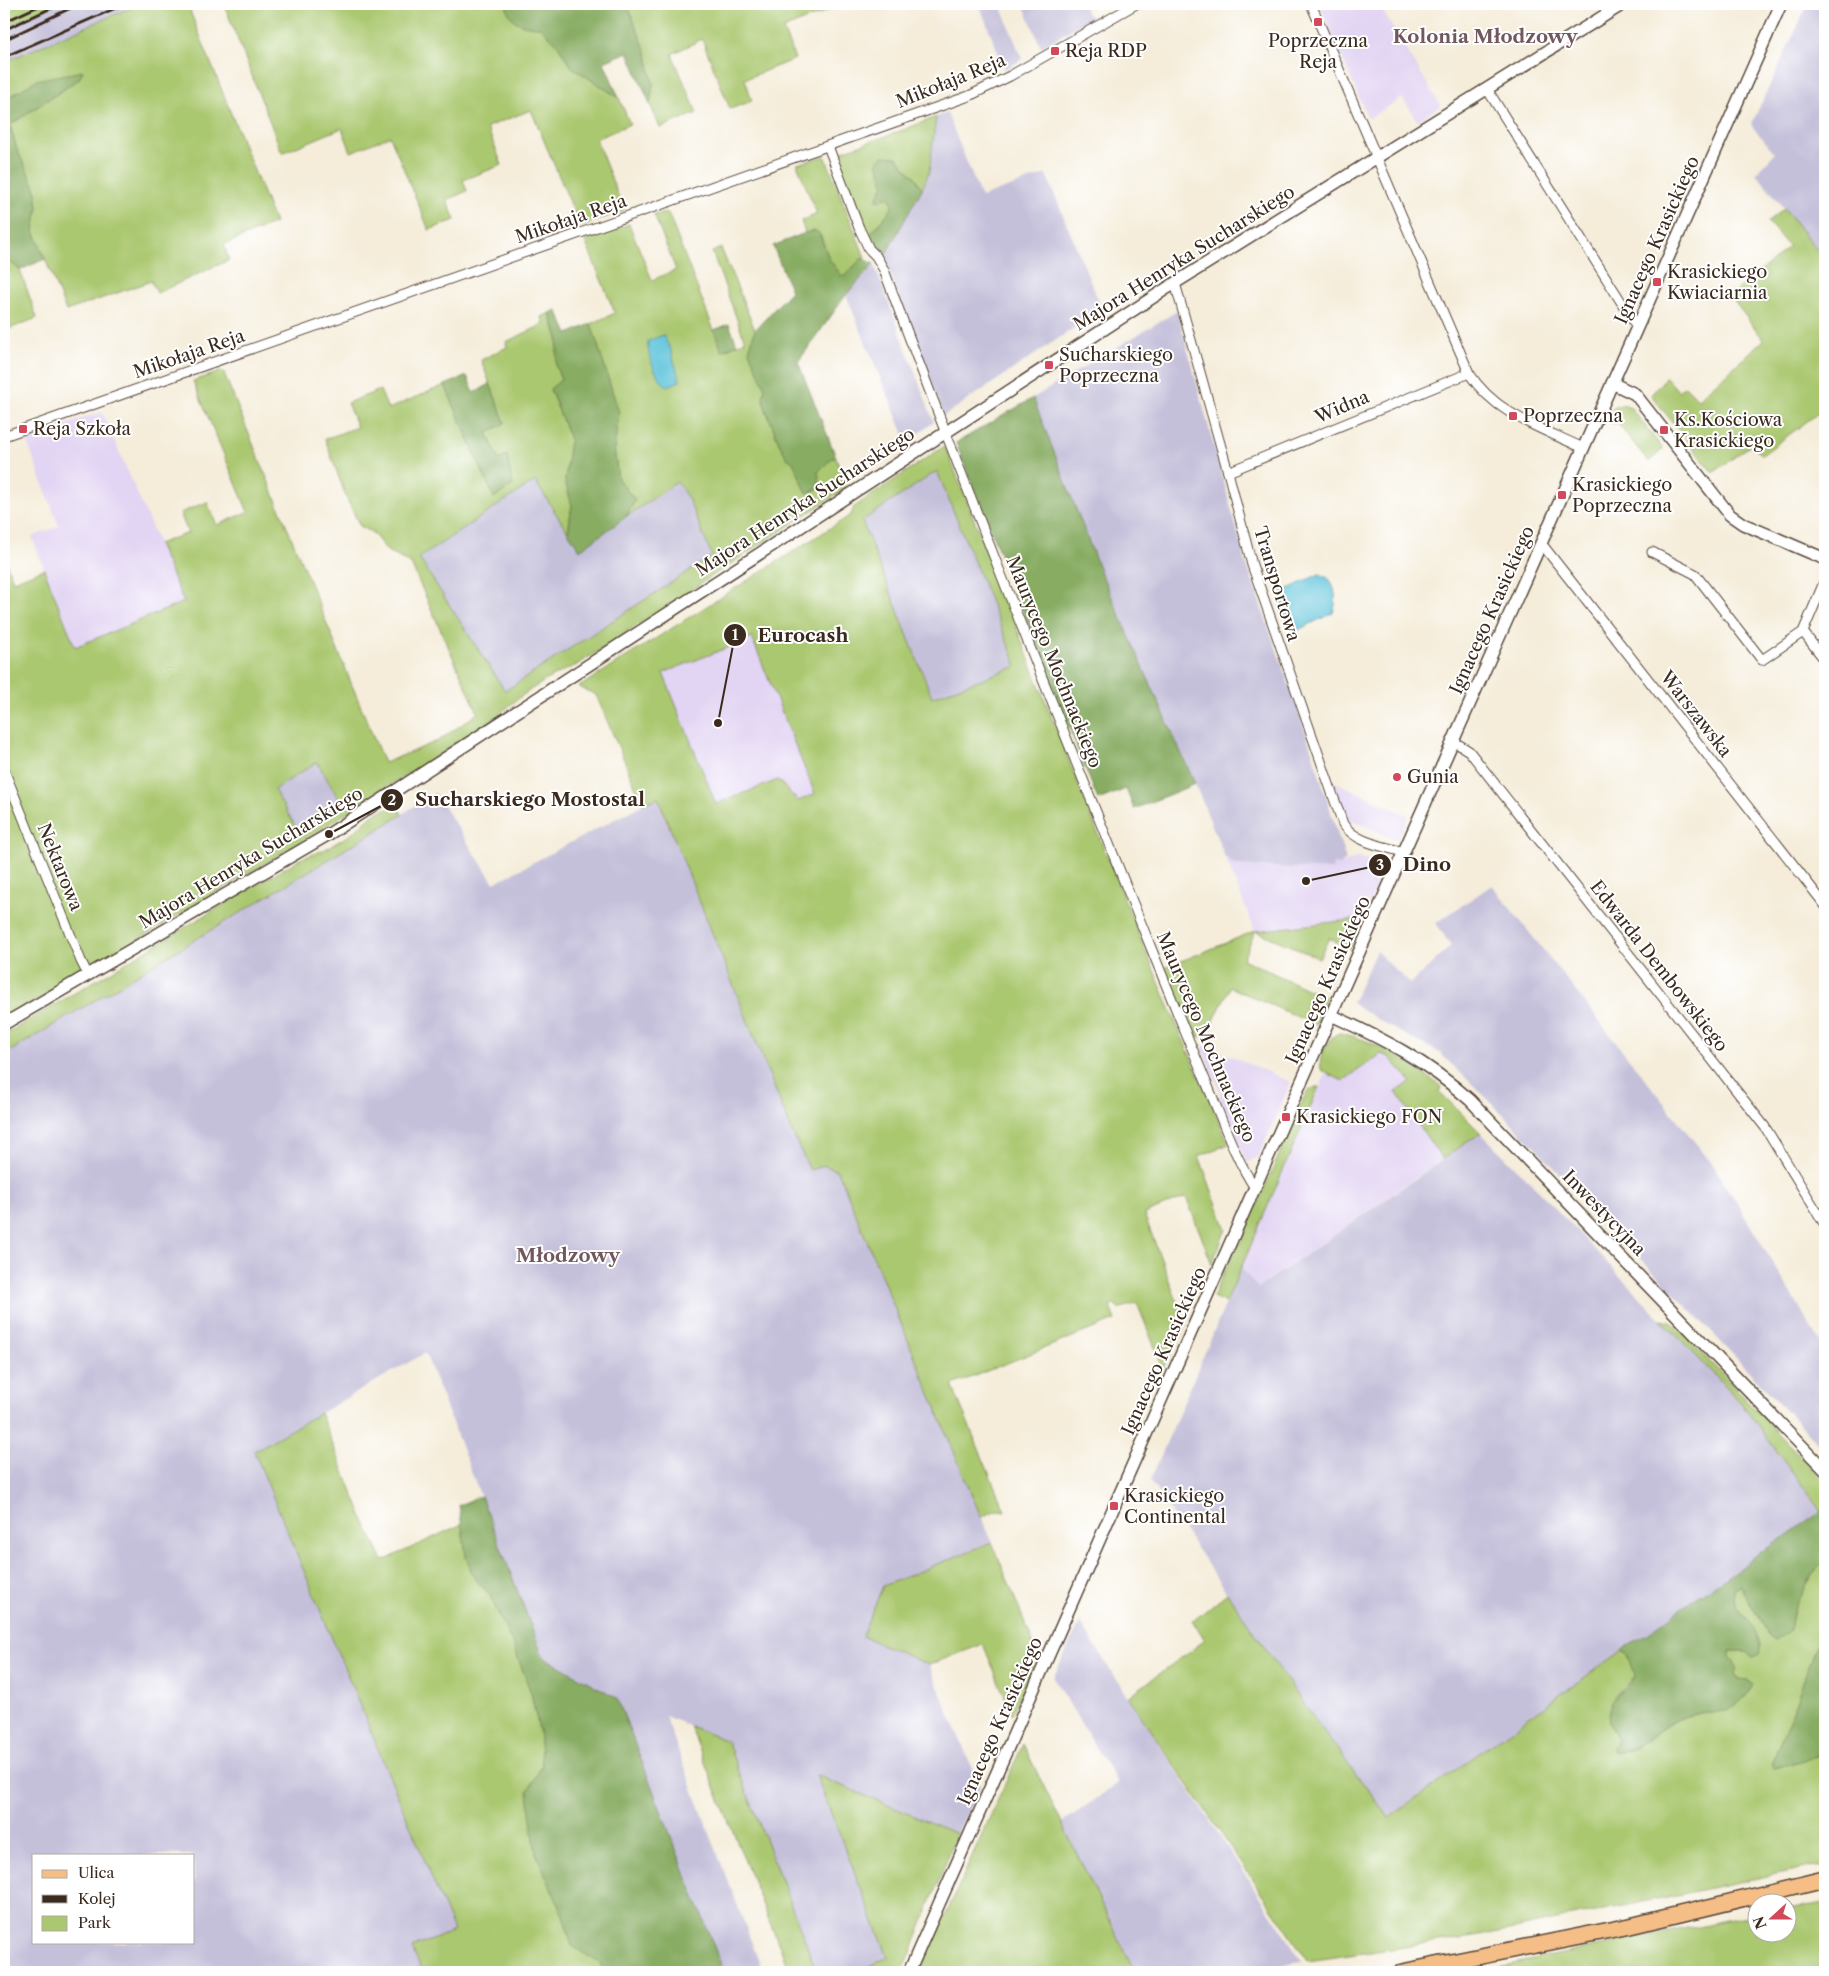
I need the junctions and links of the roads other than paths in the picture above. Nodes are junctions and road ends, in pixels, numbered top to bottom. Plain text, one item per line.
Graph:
1 (1136, 4) edge
2 (1312, 4) edge
3 (1623, 4) edge
4 (1781, 4) edge
5 (1487, 89) junction
6 (828, 146) junction
7 (1377, 157) junction
8 (1175, 283) junction
9 (1637, 327) junction
10 (1469, 372) junction
11 (1612, 383) junction
12 (944, 432) junction
13 (4, 436) edge
14 (1583, 448) junction
15 (1228, 472) junction
16 (1541, 543) junction
17 (1652, 552) dead end
18 (1825, 559) edge
19 (1825, 580) edge
20 (1803, 632) junction
21 (1825, 660) edge
22 (1452, 741) junction
23 (4, 770) edge
24 (1404, 852) junction
25 (1825, 905) edge
26 (88, 975) junction
27 (1331, 1015) junction
28 (4, 1024) edge
29 (1255, 1188) junction
30 (1825, 1225) edge
31 (1825, 1470) edge
32 (1825, 1879) edge
33 (908, 1972) edge
34 (1402, 1972) edge

1 - 6 street, Mikołaja Reja
2 - 7 street
3 - 5 street, Majora Henryka Sucharskiego
4 - 9 street, Ignacego Krasickiego
5 - 7 street, Majora Henryka Sucharskiego
5 - 9 street
6 - 12 street, Maurycego Mochnackiego
6 - 13 street, Mikołaja Reja
7 - 8 street, Majora Henryka Sucharskiego
7 - 10 street
8 - 12 street, Majora Henryka Sucharskiego
8 - 15 street, Transportowa
9 - 11 street, Ignacego Krasickiego
10 - 14 street
10 - 15 street, Widna
11 - 14 street, Ignacego Krasickiego
11 - 18 street
12 - 26 street, Majora Henryka Sucharskiego
12 - 29 street, Maurycego Mochnackiego
14 - 16 street, Ignacego Krasickiego
15 - 24 street, Transportowa
16 - 22 street, Ignacego Krasickiego
16 - 25 street, Warszawska
17 - 20 street
19 - 20 street
20 - 21 street
22 - 24 street, Ignacego Krasickiego
22 - 30 street, Edwarda Dembowskiego
23 - 26 street, Nektarowa
24 - 27 street, Ignacego Krasickiego
26 - 28 street, Majora Henryka Sucharskiego
27 - 29 street, Ignacego Krasickiego
27 - 31 street, Inwestycyjna
29 - 33 street, Ignacego Krasickiego
32 - 34 main road

